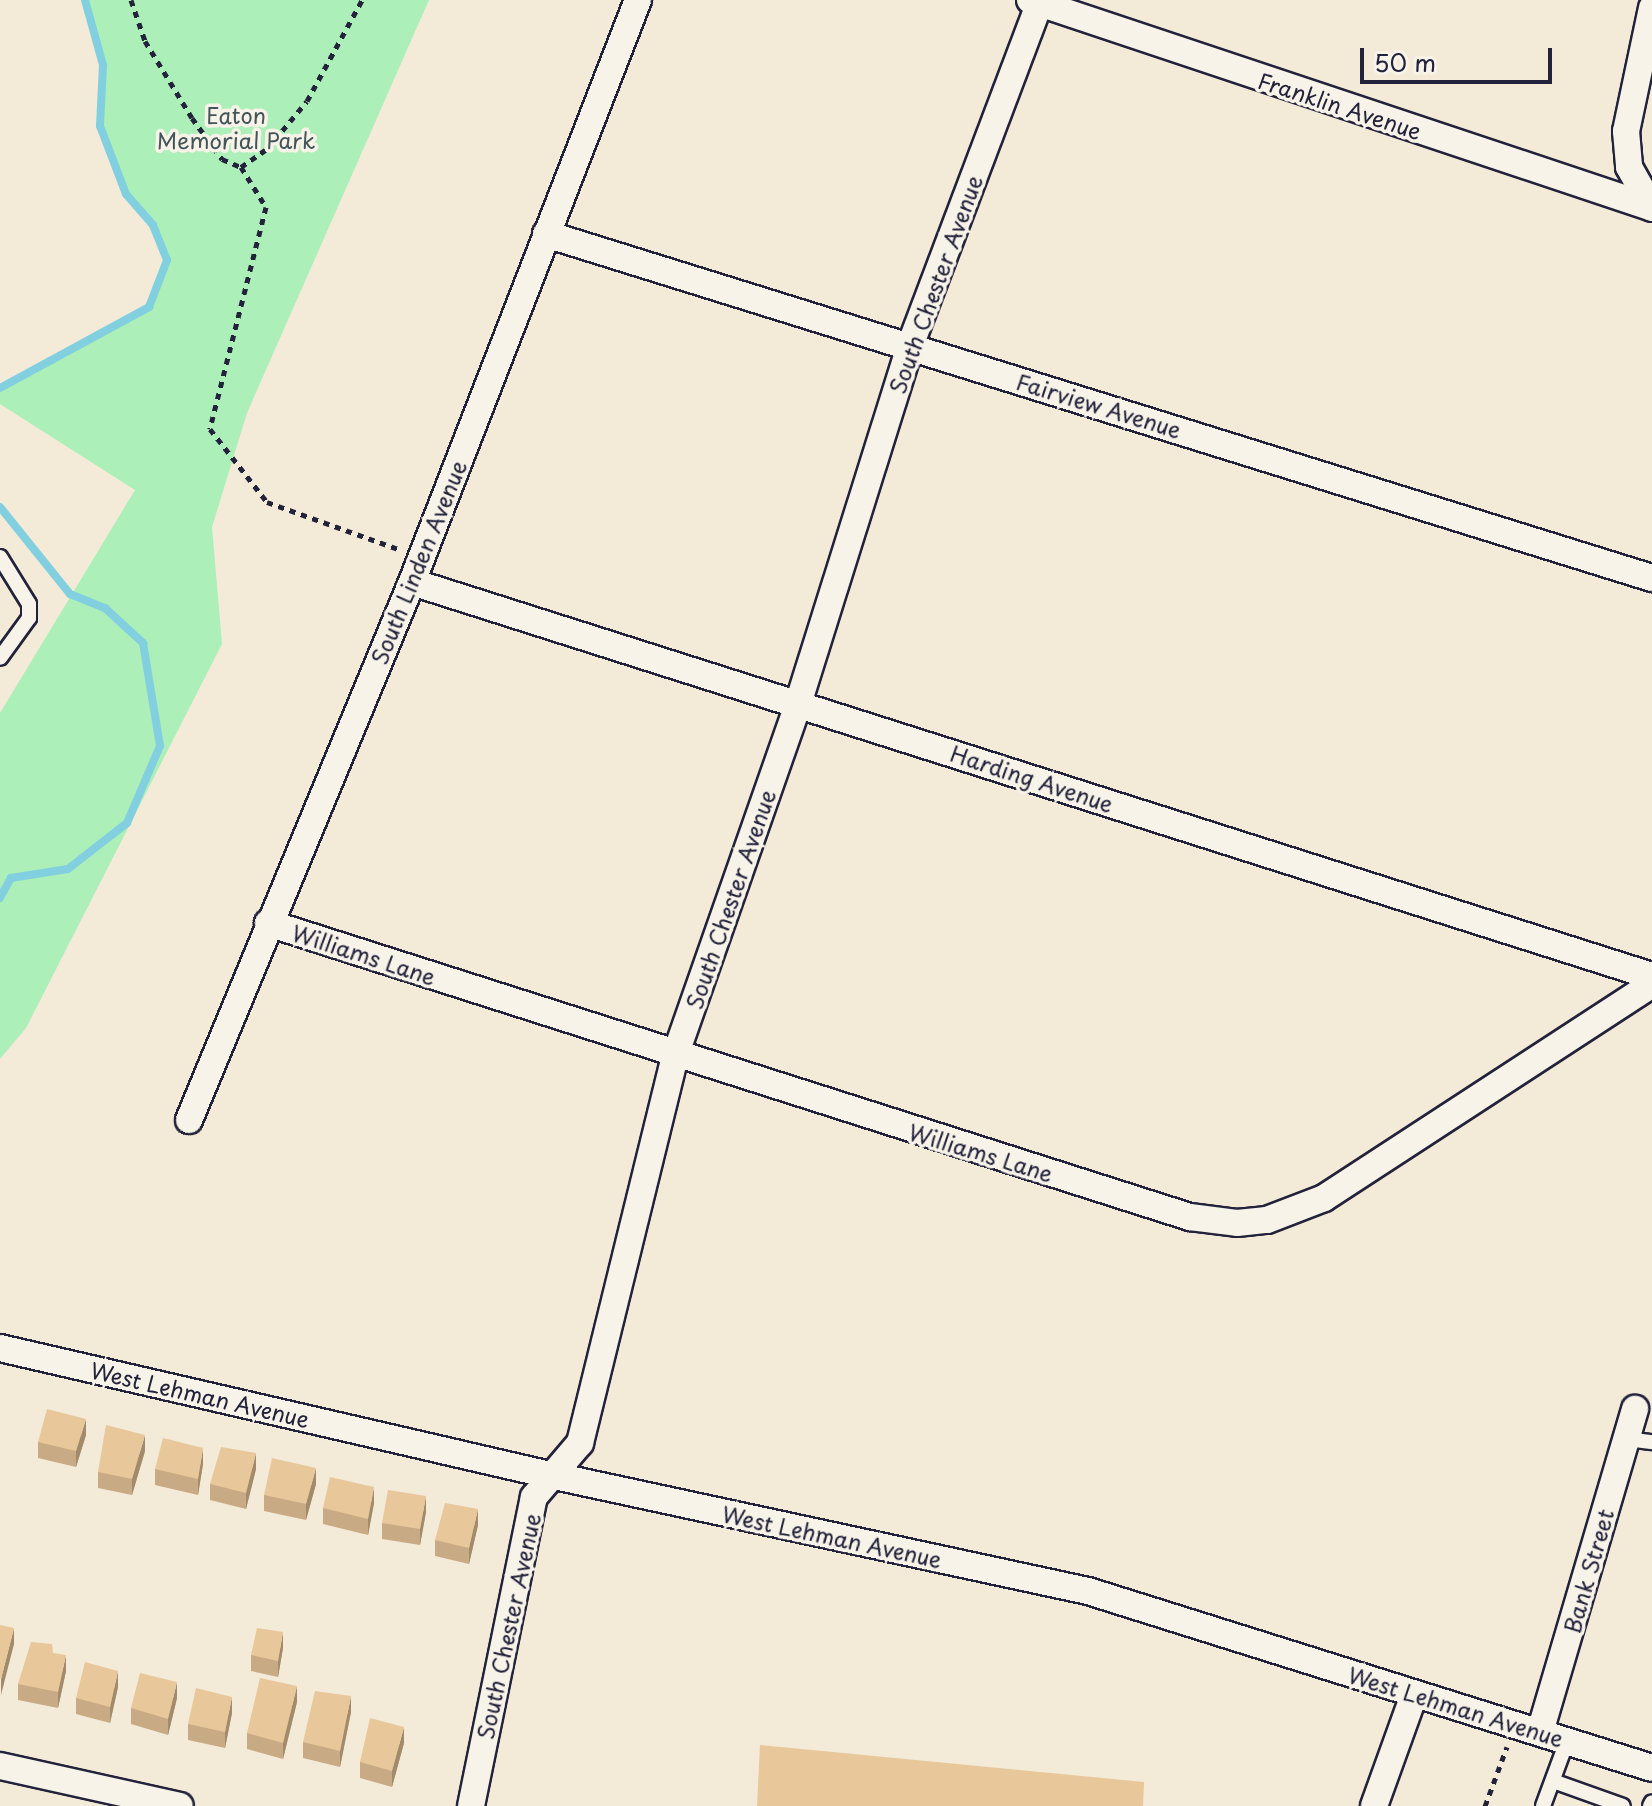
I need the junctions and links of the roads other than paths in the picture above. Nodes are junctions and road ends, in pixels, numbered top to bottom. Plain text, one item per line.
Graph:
1 (638, 0) edge
2 (1037, 1) edge
3 (1652, 8) edge
4 (1651, 207) edge
5 (546, 234) junction
6 (910, 346) junction
7 (0, 557) edge
8 (1652, 578) edge
9 (412, 582) junction
10 (0, 658) edge
11 (798, 704) junction
12 (268, 923) junction
13 (1652, 976) edge
14 (1652, 984) edge
15 (675, 1056) junction
16 (189, 1120) dead end
17 (0, 1348) edge
18 (1635, 1409) dead end
19 (1639, 1440) edge
20 (550, 1475) junction
21 (1414, 1695) junction
22 (1540, 1732) junction
23 (1567, 1741) junction
24 (0, 1766) edge
25 (1652, 1768) edge
26 (1553, 1781) junction
27 (180, 1806) edge
28 (471, 1806) edge
29 (1374, 1806) edge
30 (1543, 1806) edge
31 (1623, 1806) edge

1 - 5 street, South Linden Avenue
2 - 4 street, Franklin Avenue
2 - 6 street, South Chester Avenue
3 - 4 street
5 - 6 street, Fairview Avenue
5 - 9 street, South Linden Avenue
6 - 8 street, Fairview Avenue
6 - 11 street, South Chester Avenue
7 - 10 lane
9 - 11 street, Harding Avenue
9 - 12 street, South Linden Avenue
11 - 13 street, Harding Avenue
11 - 15 street, South Chester Avenue
12 - 15 street, Williams Lane
12 - 16 street, South Linden Avenue
14 - 15 street, Williams Lane
15 - 20 street, South Chester Avenue
17 - 20 street, West Lehman Avenue
18 - 19 street, Bank Street
19 - 22 street, Bank Street
20 - 21 street, West Lehman Avenue
20 - 28 street, South Chester Avenue
21 - 22 street, West Lehman Avenue
21 - 29 street
22 - 23 street, West Lehman Avenue
23 - 25 street, West Lehman Avenue
23 - 26 lane
24 - 27 street
26 - 30 lane
26 - 31 lane

